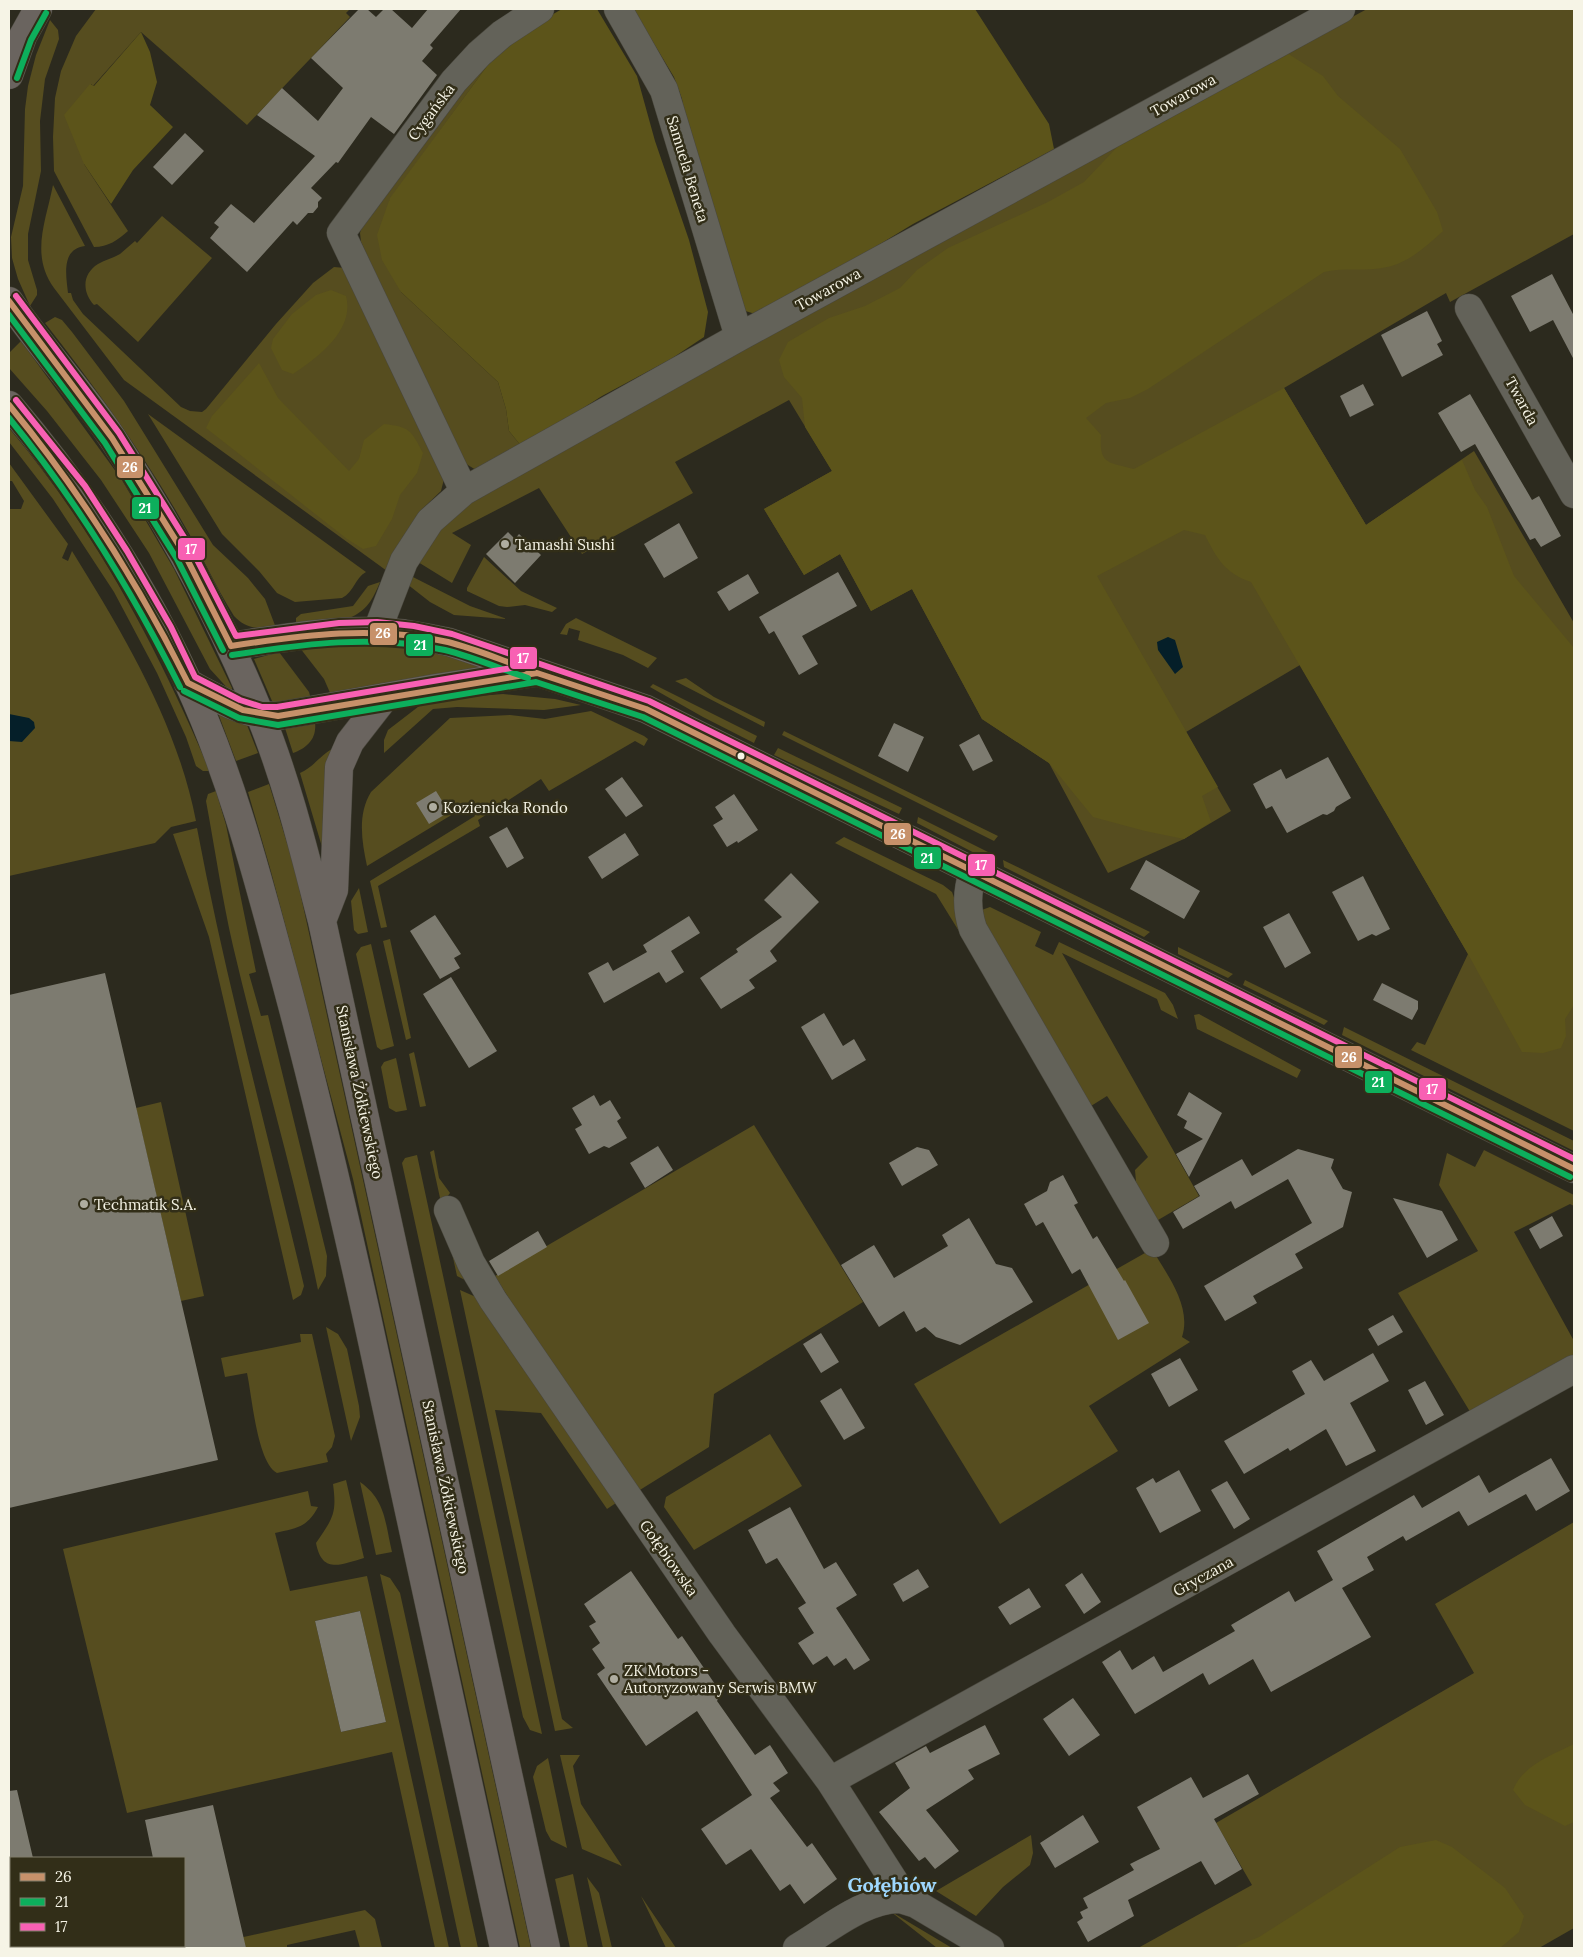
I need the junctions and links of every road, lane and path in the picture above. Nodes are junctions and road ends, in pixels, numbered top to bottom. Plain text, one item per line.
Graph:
1 (38, 9) edge
2 (540, 9) edge
3 (618, 9) edge
4 (1341, 9) edge
5 (9, 76) edge
6 (9, 301) edge
7 (1469, 308) dead end
8 (739, 337) junction
9 (9, 405) edge
10 (464, 491) junction
11 (1574, 494) edge
12 (377, 631) junction
13 (231, 646) junction
14 (537, 673) junction
15 (188, 683) junction
16 (385, 697) junction
17 (261, 716) junction
18 (973, 871) junction
19 (322, 921) junction
20 (1574, 1169) edge
21 (448, 1210) dead end
22 (1154, 1243) dead end
23 (1574, 1369) edge
24 (830, 1781) junction
25 (900, 1898) junction
26 (504, 1948) edge
27 (546, 1948) edge
28 (797, 1948) edge
29 (990, 1948) edge

1 - 5 main road
2 - 10 street, Cygańska
3 - 8 street, Samuela Beneta
4 - 8 street, Towarowa
6 - 13 main road, Stanisława Żółkiewskiego
7 - 11 street, Twarda
8 - 10 street, Towarowa
9 - 15 main road
10 - 12 street, Towarowa
12 - 13 main road
12 - 14 main road
13 - 17 main road, Stanisława Żółkiewskiego
14 - 16 main road
14 - 18 main road
15 - 17 main road
15 - 26 main road
16 - 17 main road
16 - 19 main road
17 - 19 main road, Stanisława Żółkiewskiego
18 - 20 main road
18 - 22 street
19 - 27 main road, Stanisława Żółkiewskiego
21 - 24 street, Gołębiowska
23 - 24 street, Gryczana
24 - 25 street, Gołębiowska
25 - 28 street
25 - 29 street

